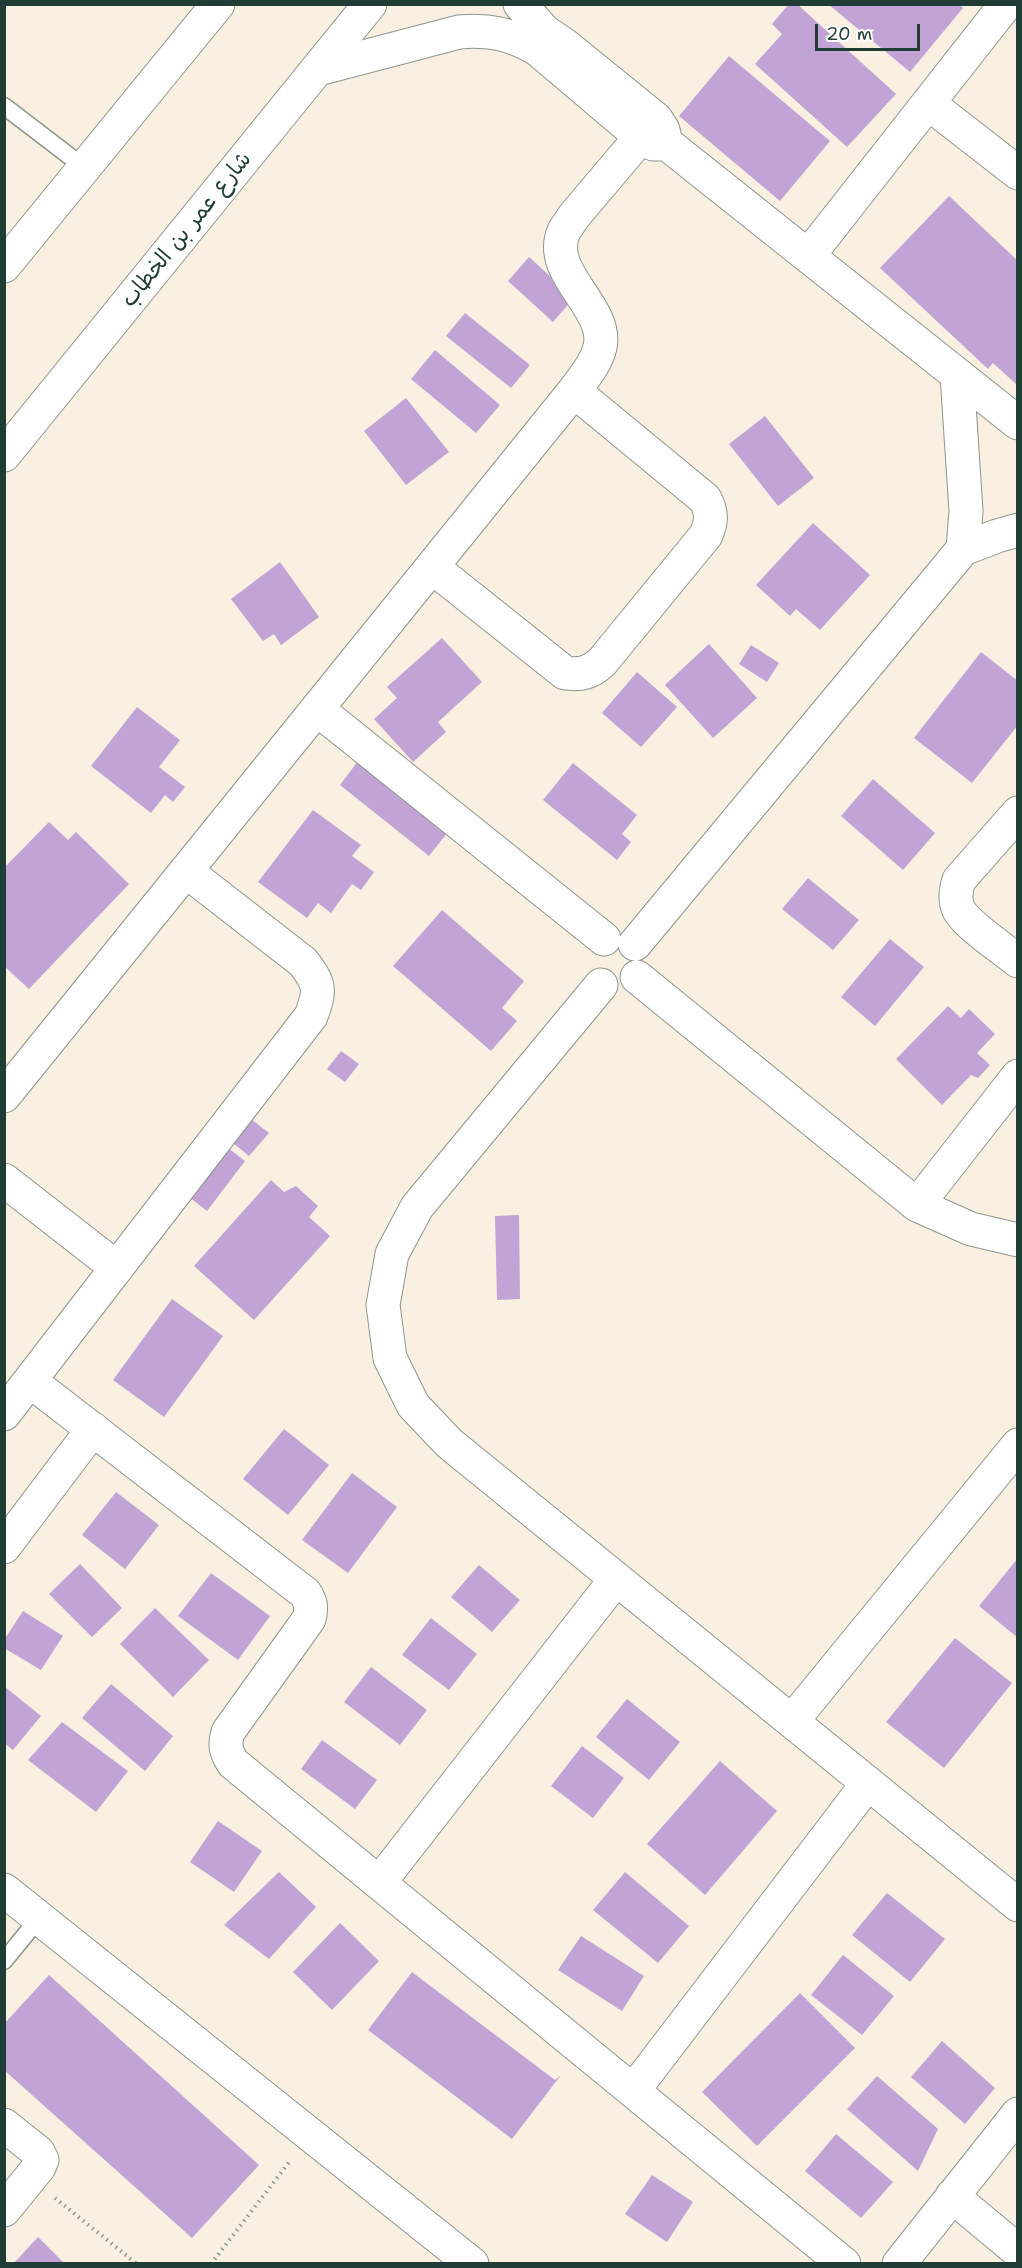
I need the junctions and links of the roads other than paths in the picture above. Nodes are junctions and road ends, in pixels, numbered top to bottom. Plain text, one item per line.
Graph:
1 (218, 4) edge
2 (370, 4) edge
3 (520, 4) edge
4 (1006, 4) edge
5 (559, 54) junction
6 (318, 69) junction
7 (928, 103) junction
8 (4, 106) edge
9 (654, 133) junction
10 (85, 168) junction
11 (1017, 173) edge
12 (808, 256) junction
13 (4, 266) edge
14 (957, 375) junction
15 (574, 391) junction
16 (1017, 423) edge
17 (4, 455) edge
18 (1017, 530) edge
19 (963, 549) junction
20 (432, 567) junction
21 (317, 709) junction
22 (1017, 813) edge
23 (186, 871) junction
24 (604, 939) junction
25 (635, 944) junction
26 (1017, 961) edge
27 (637, 977) junction
28 (601, 985) junction
29 (1017, 1076) edge
30 (4, 1096) edge
31 (4, 1180) edge
32 (917, 1205) junction
33 (1017, 1240) edge
34 (117, 1268) junction
35 (30, 1381) junction
36 (4, 1414) edge
37 (93, 1429) junction
38 (1017, 1445) edge
39 (5, 1546) edge
40 (616, 1579) junction
41 (792, 1721) junction
42 (868, 1783) junction
43 (379, 1883) junction
44 (4, 1890) edge
45 (1017, 1905) edge
46 (39, 1918) junction
47 (4, 1961) edge
48 (633, 2091) junction
49 (1017, 2114) edge
50 (4, 2125) edge
51 (952, 2196) junction
52 (4, 2210) edge
53 (1017, 2251) edge
54 (472, 2264) edge
55 (844, 2264) edge
56 (899, 2264) edge

1 - 10 street
2 - 6 street, شارع عمر بن الخطاب
3 - 5 street
4 - 7 street
5 - 6 street
5 - 9 street
6 - 17 street, شارع عمر بن الخطاب
7 - 11 street
7 - 12 street
8 - 10 lane
9 - 12 street
9 - 15 street
10 - 13 street
12 - 14 street
14 - 16 street
14 - 19 street
15 - 20 street
15 - 20 street
18 - 19 street
19 - 25 street
20 - 21 street
21 - 23 street
21 - 24 street
22 - 26 street
23 - 30 street
23 - 34 street
24 - 25 street
24 - 28 street
25 - 27 street
27 - 28 street
27 - 32 street
28 - 40 street
29 - 32 street
31 - 34 street
32 - 33 street
34 - 35 street
35 - 36 street
35 - 37 street
37 - 39 street
37 - 43 street
38 - 41 street
40 - 41 street
40 - 43 street
41 - 42 street
42 - 45 street
42 - 48 street
43 - 48 street
44 - 46 street
46 - 47 lane
46 - 54 street
48 - 55 street
49 - 51 street
50 - 52 street
51 - 53 street
51 - 56 street

